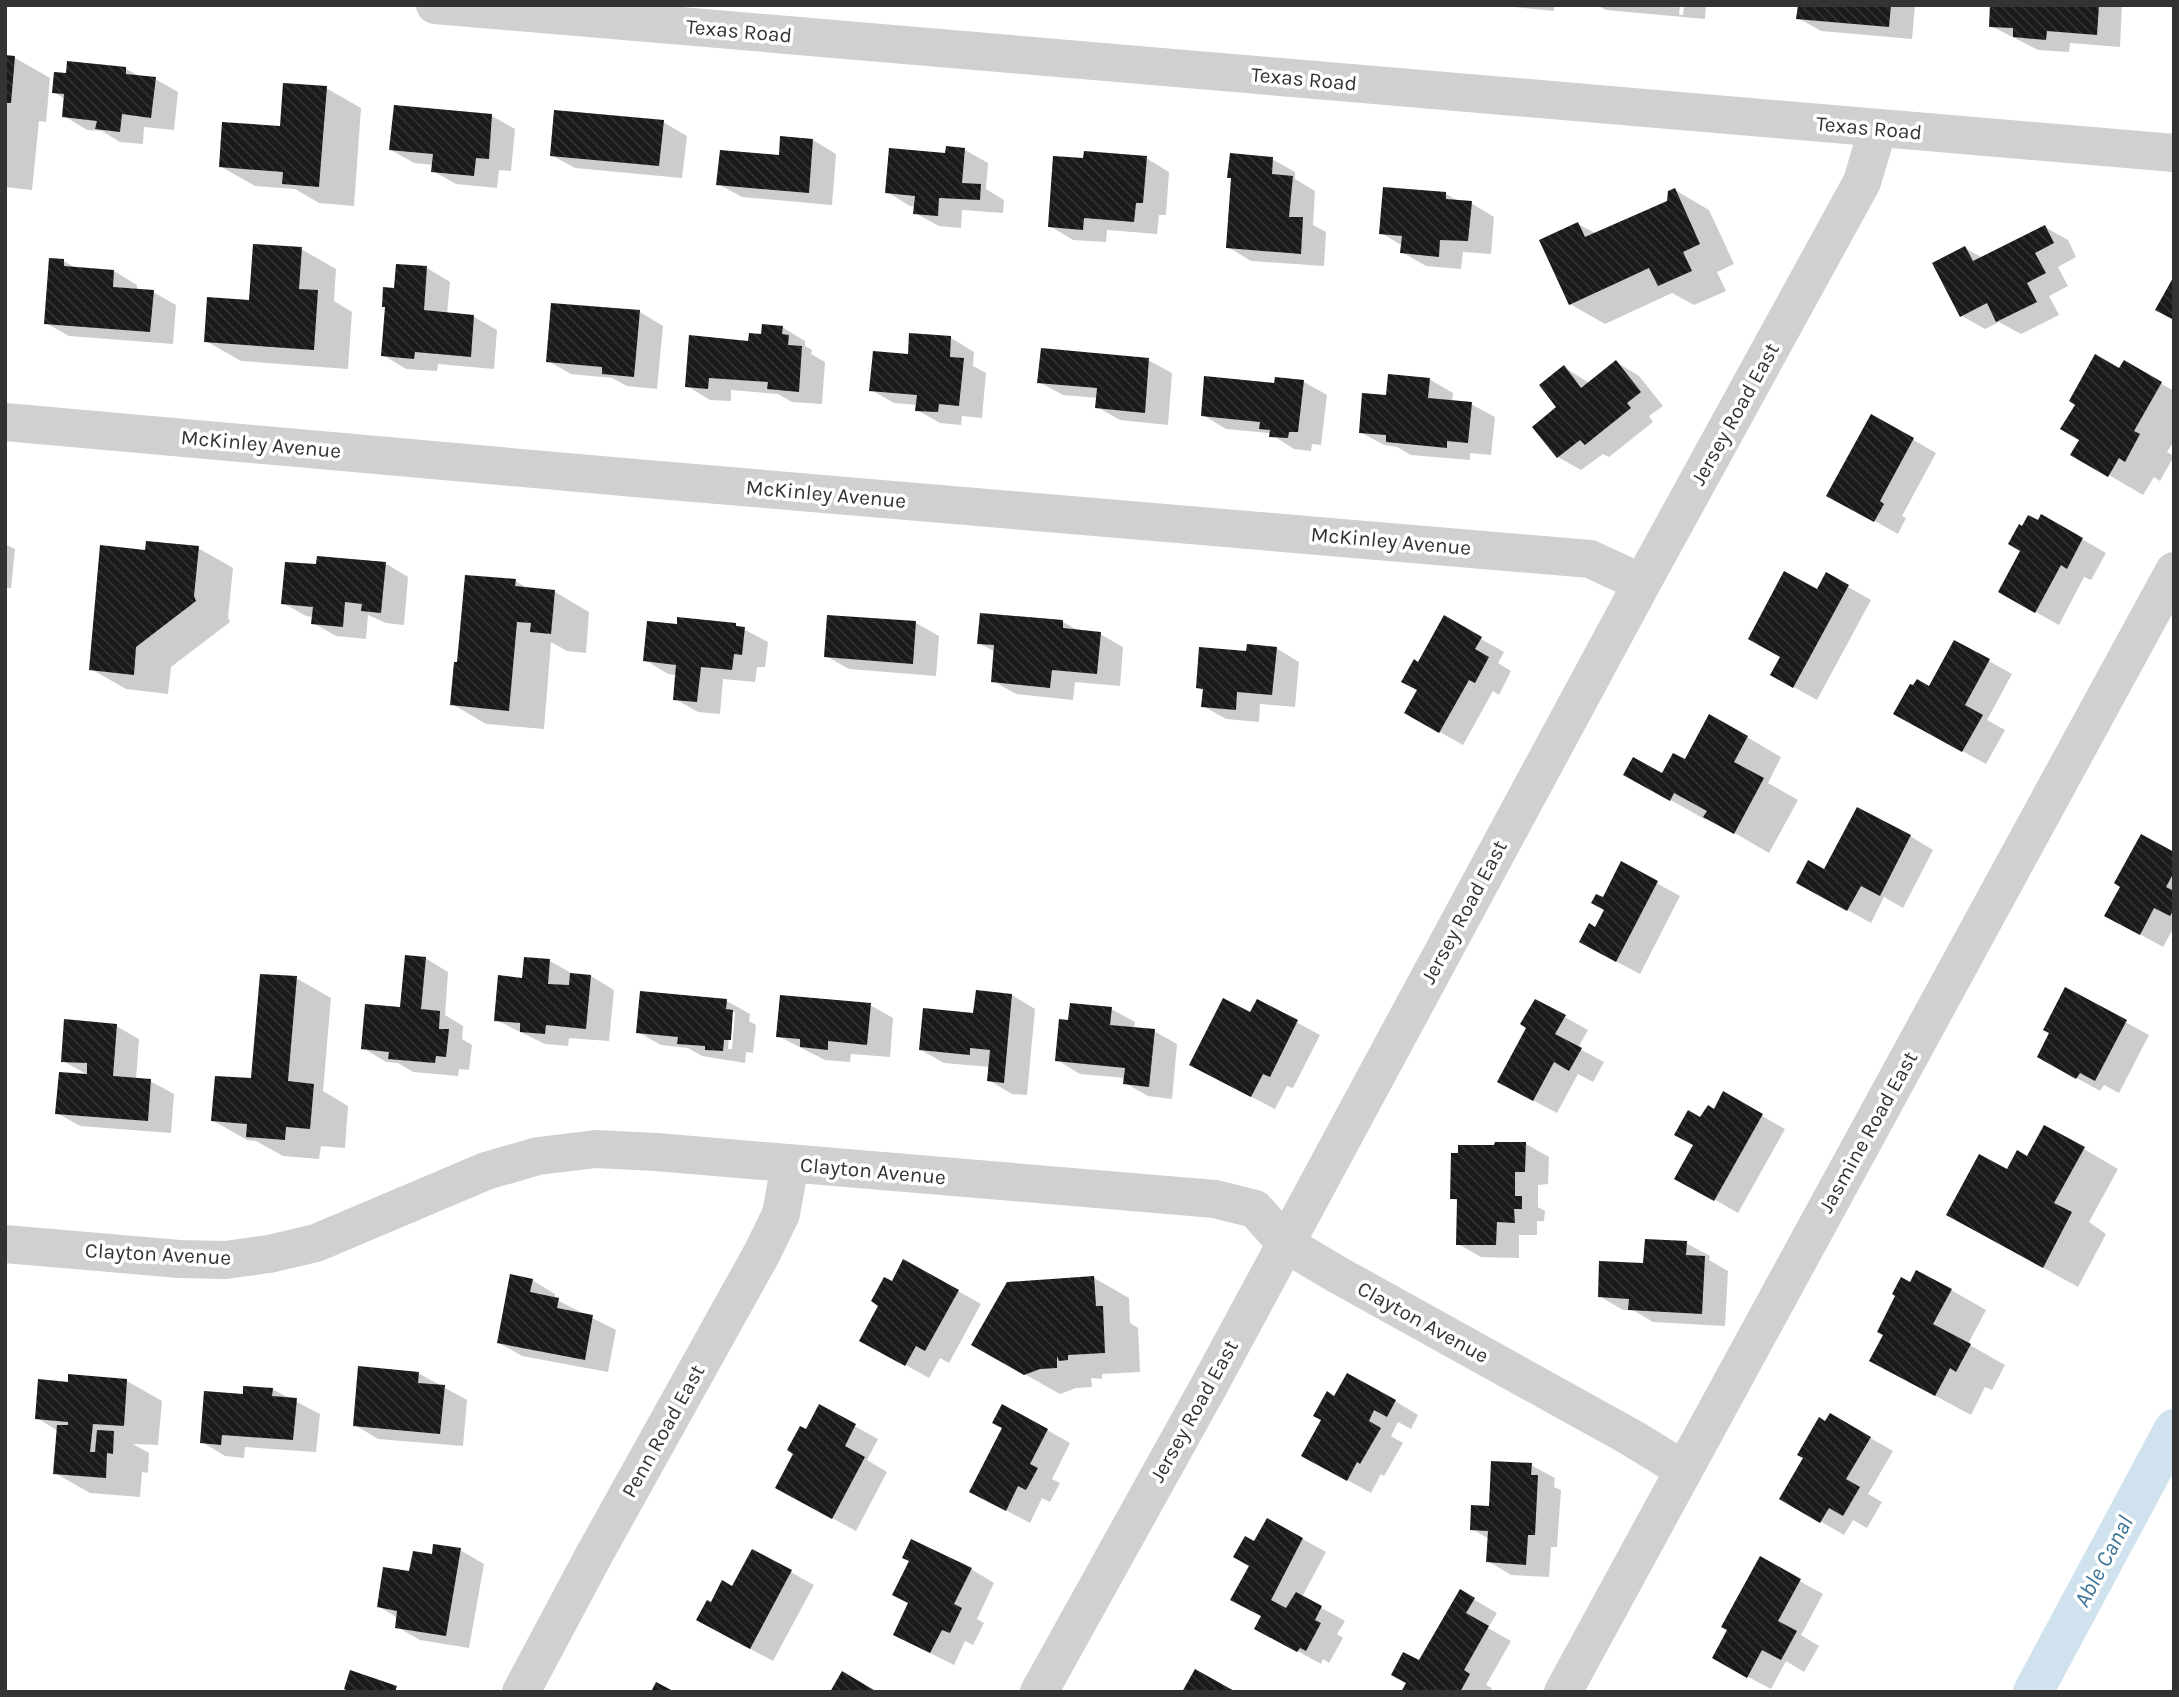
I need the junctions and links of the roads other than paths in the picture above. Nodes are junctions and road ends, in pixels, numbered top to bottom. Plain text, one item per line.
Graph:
1 (435, 5) edge
2 (1878, 128) junction
3 (2174, 153) edge
4 (5, 422) edge
5 (2174, 571) edge
6 (1642, 583) junction
7 (790, 1164) junction
8 (5, 1244) edge
9 (1286, 1244) junction
10 (1684, 1470) junction
11 (521, 1692) edge
12 (1039, 1692) edge
13 (1563, 1692) edge

1 - 2 street, Texas Road
2 - 3 street, Texas Road
2 - 6 street, Jersey Road East
4 - 6 street, McKinley Avenue
5 - 10 street, Jasmine Road East
6 - 9 street, Jersey Road East
7 - 8 street, Clayton Avenue
7 - 9 street, Clayton Avenue
7 - 11 street, Penn Road East
9 - 10 street, Clayton Avenue
9 - 12 street, Jersey Road East
10 - 13 street, Jasmine Road East

